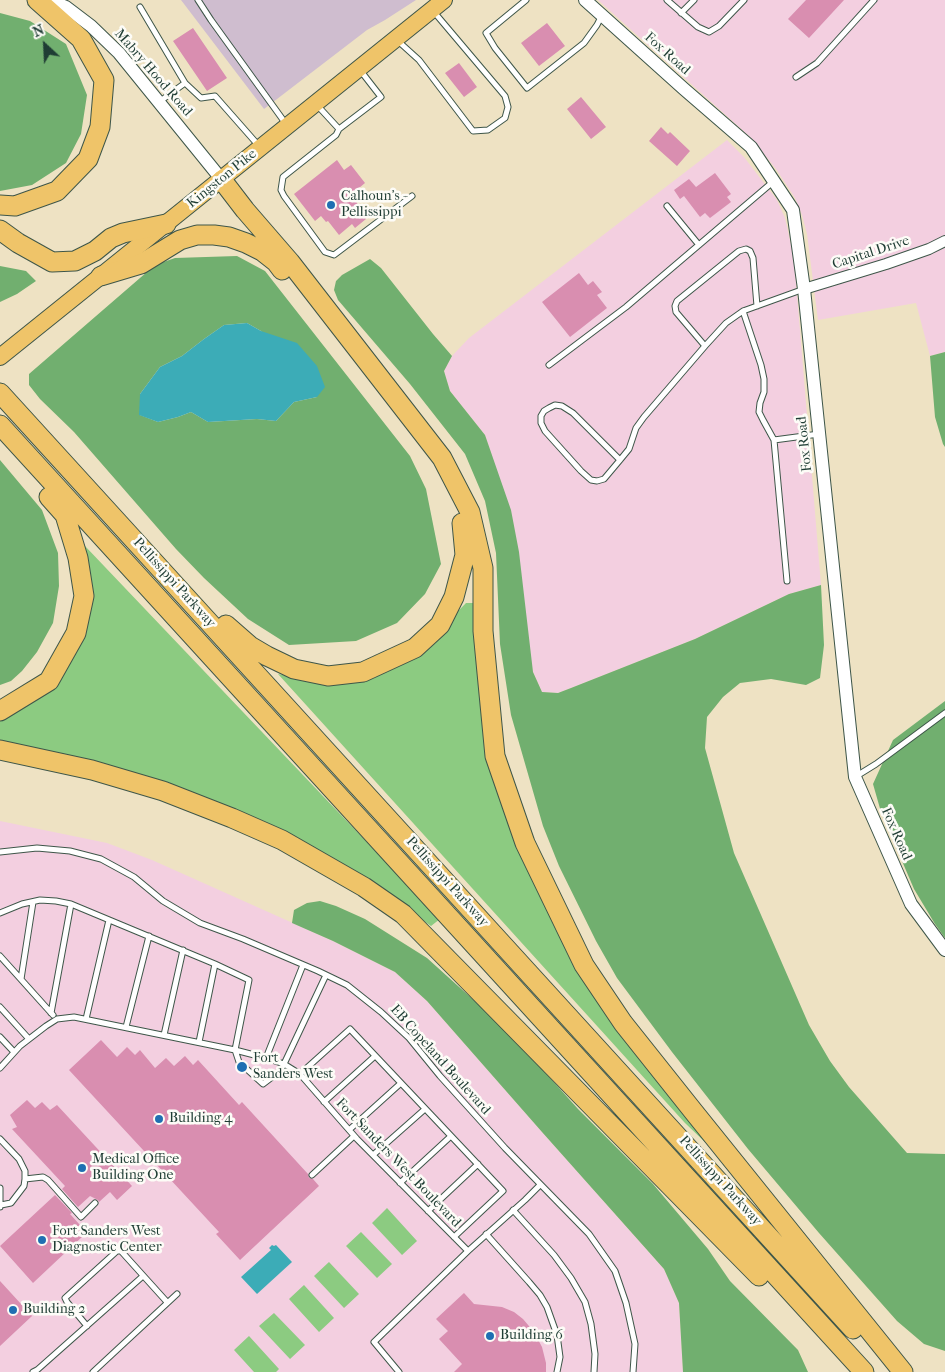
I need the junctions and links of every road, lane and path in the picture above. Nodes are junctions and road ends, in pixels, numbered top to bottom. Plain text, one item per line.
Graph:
1 (37, 0) edge
2 (49, 0) edge
3 (198, 0) edge
4 (526, 0) edge
5 (585, 0) edge
6 (667, 0) edge
7 (694, 0) edge
8 (744, 0) edge
9 (874, 0) edge
10 (438, 5) edge
11 (140, 7) dead end
12 (681, 13) junction
13 (601, 15) junction
14 (396, 39) junction
15 (359, 69) junction
16 (796, 77) dead end
17 (185, 83) junction
18 (159, 102) junction
19 (316, 104) junction
20 (288, 126) junction
21 (339, 130) junction
22 (261, 148) junction
23 (222, 180) junction
24 (774, 181) junction
25 (412, 196) dead end
26 (0, 205) edge
27 (667, 206) dead end
28 (166, 224) junction
29 (0, 230) edge
30 (945, 241) edge
31 (699, 245) junction
32 (101, 276) junction
33 (804, 289) junction
34 (757, 306) junction
35 (743, 311) junction
36 (705, 346) junction
37 (0, 356) edge
38 (549, 365) dead end
39 (0, 384) edge
40 (4, 430) edge
41 (819, 434) junction
42 (774, 440) junction
43 (620, 460) junction
44 (787, 581) dead end
45 (0, 711) edge
46 (945, 712) edge
47 (0, 750) edge
48 (855, 777) junction
49 (0, 852) edge
50 (34, 902) junction
51 (71, 904) junction
52 (0, 913) edge
53 (109, 920) junction
54 (149, 936) junction
55 (183, 950) junction
56 (945, 950) edge
57 (0, 956) edge
58 (215, 964) junction
59 (303, 965) junction
60 (326, 975) junction
61 (21, 979) junction
62 (0, 1007) edge
63 (52, 1013) junction
64 (57, 1019) junction
65 (86, 1019) junction
66 (126, 1027) junction
67 (164, 1034) junction
68 (0, 1037) edge
69 (29, 1039) junction
70 (199, 1042) junction
71 (235, 1050) junction
72 (14, 1052) junction
73 (376, 1056) junction
74 (266, 1058) junction
75 (284, 1064) junction
76 (0, 1068) edge
77 (300, 1074) junction
78 (401, 1083) junction
79 (324, 1102) junction
80 (425, 1109) junction
81 (348, 1130) junction
82 (354, 1136) junction
83 (451, 1136) junction
84 (0, 1140) edge
85 (3, 1146) edge
86 (373, 1155) junction
87 (478, 1164) junction
88 (312, 1175) dead end
89 (25, 1179) junction
90 (400, 1183) junction
91 (540, 1184) junction
92 (0, 1188) edge
93 (96, 1203) dead end
94 (1, 1206) edge
95 (513, 1210) junction
96 (428, 1211) junction
97 (486, 1234) junction
98 (454, 1236) junction
99 (468, 1251) junction
100 (143, 1276) junction
101 (177, 1294) dead end
102 (167, 1302) junction
103 (88, 1326) junction
104 (36, 1371) edge
105 (93, 1372) edge
106 (399, 1372) edge
107 (557, 1372) edge
108 (594, 1372) edge
109 (633, 1372) edge
110 (853, 1372) edge
111 (864, 1372) edge
112 (893, 1372) edge
113 (903, 1372) edge

1 - 26 highway
2 - 18 street, Mabry Hood Road
3 - 20 lane
4 - 13 lane
5 - 13 street, Fox Road
6 - 12 lane
7 - 12 lane
8 - 12 lane
9 - 16 lane
10 - 14 main road, Kingston Pike
10 - 14 lane
11 - 17 lane
13 - 24 street, Fox Road
14 - 15 main road, Kingston Pike
15 - 19 main road, Kingston Pike
15 - 21 lane
17 - 18 lane
17 - 22 lane
18 - 23 street, Mabry Hood Road
19 - 20 main road, Kingston Pike
19 - 21 lane
20 - 22 main road, Kingston Pike
21 - 25 lane
22 - 23 main road, Kingston Pike
23 - 28 main road, Kingston Pike
23 - 113 highway
24 - 31 lane
24 - 33 street, Fox Road
27 - 31 lane
28 - 29 highway
28 - 32 main road, Kingston Pike
30 - 33 street, Capital Drive
31 - 38 lane
32 - 37 main road, Kingston Pike
32 - 39 highway
33 - 34 lane
33 - 41 street, Fox Road
34 - 35 lane
34 - 36 lane
35 - 36 lane
35 - 42 lane
36 - 43 lane
39 - 112 highway, Pellissippi Parkway
40 - 45 highway
40 - 111 highway, Pellissippi Parkway
41 - 42 lane
41 - 48 street, Fox Road
42 - 44 lane
43 - 43 lane
46 - 48 lane
47 - 110 highway
48 - 56 street, Fox Road
49 - 59 lane, EB Copeland Boulevard
50 - 51 lane
50 - 52 lane
50 - 61 lane
51 - 53 lane
51 - 63 lane
53 - 54 lane
53 - 65 lane
54 - 55 lane
54 - 66 lane
55 - 58 lane
55 - 67 lane
57 - 61 lane
58 - 70 lane
58 - 71 lane
59 - 60 lane, EB Copeland Boulevard
59 - 74 lane
60 - 75 lane
60 - 91 lane, EB Copeland Boulevard
61 - 63 lane
62 - 69 lane
63 - 64 lane
64 - 65 lane
64 - 69 lane
65 - 66 lane
66 - 67 lane
67 - 70 lane
68 - 72 lane
69 - 72 lane
70 - 71 lane
71 - 74 lane, Fort Sanders West Boulevard
71 - 75 lane
72 - 76 lane
73 - 77 lane
73 - 78 lane
73 - 79 lane
74 - 75 lane, Fort Sanders West Boulevard
75 - 77 lane, Fort Sanders West Boulevard
77 - 79 lane, Fort Sanders West Boulevard
78 - 80 lane
78 - 81 lane
79 - 81 lane, Fort Sanders West Boulevard
80 - 83 lane
80 - 86 lane
81 - 82 lane, Fort Sanders West Boulevard
82 - 86 lane, Fort Sanders West Boulevard
82 - 88 lane
83 - 87 lane
83 - 90 lane
84 - 85 lane
85 - 89 lane
86 - 90 lane, Fort Sanders West Boulevard
87 - 96 lane
87 - 98 lane
89 - 93 lane
89 - 94 lane
90 - 96 lane, Fort Sanders West Boulevard
91 - 95 lane
91 - 109 lane, EB Copeland Boulevard
92 - 94 lane
95 - 97 lane
95 - 108 lane
96 - 98 lane, Fort Sanders West Boulevard
97 - 99 lane
97 - 107 lane
98 - 99 lane, Fort Sanders West Boulevard
99 - 106 lane
100 - 102 lane
100 - 103 lane
100 - 103 lane
101 - 102 lane
102 - 105 lane
103 - 104 lane

